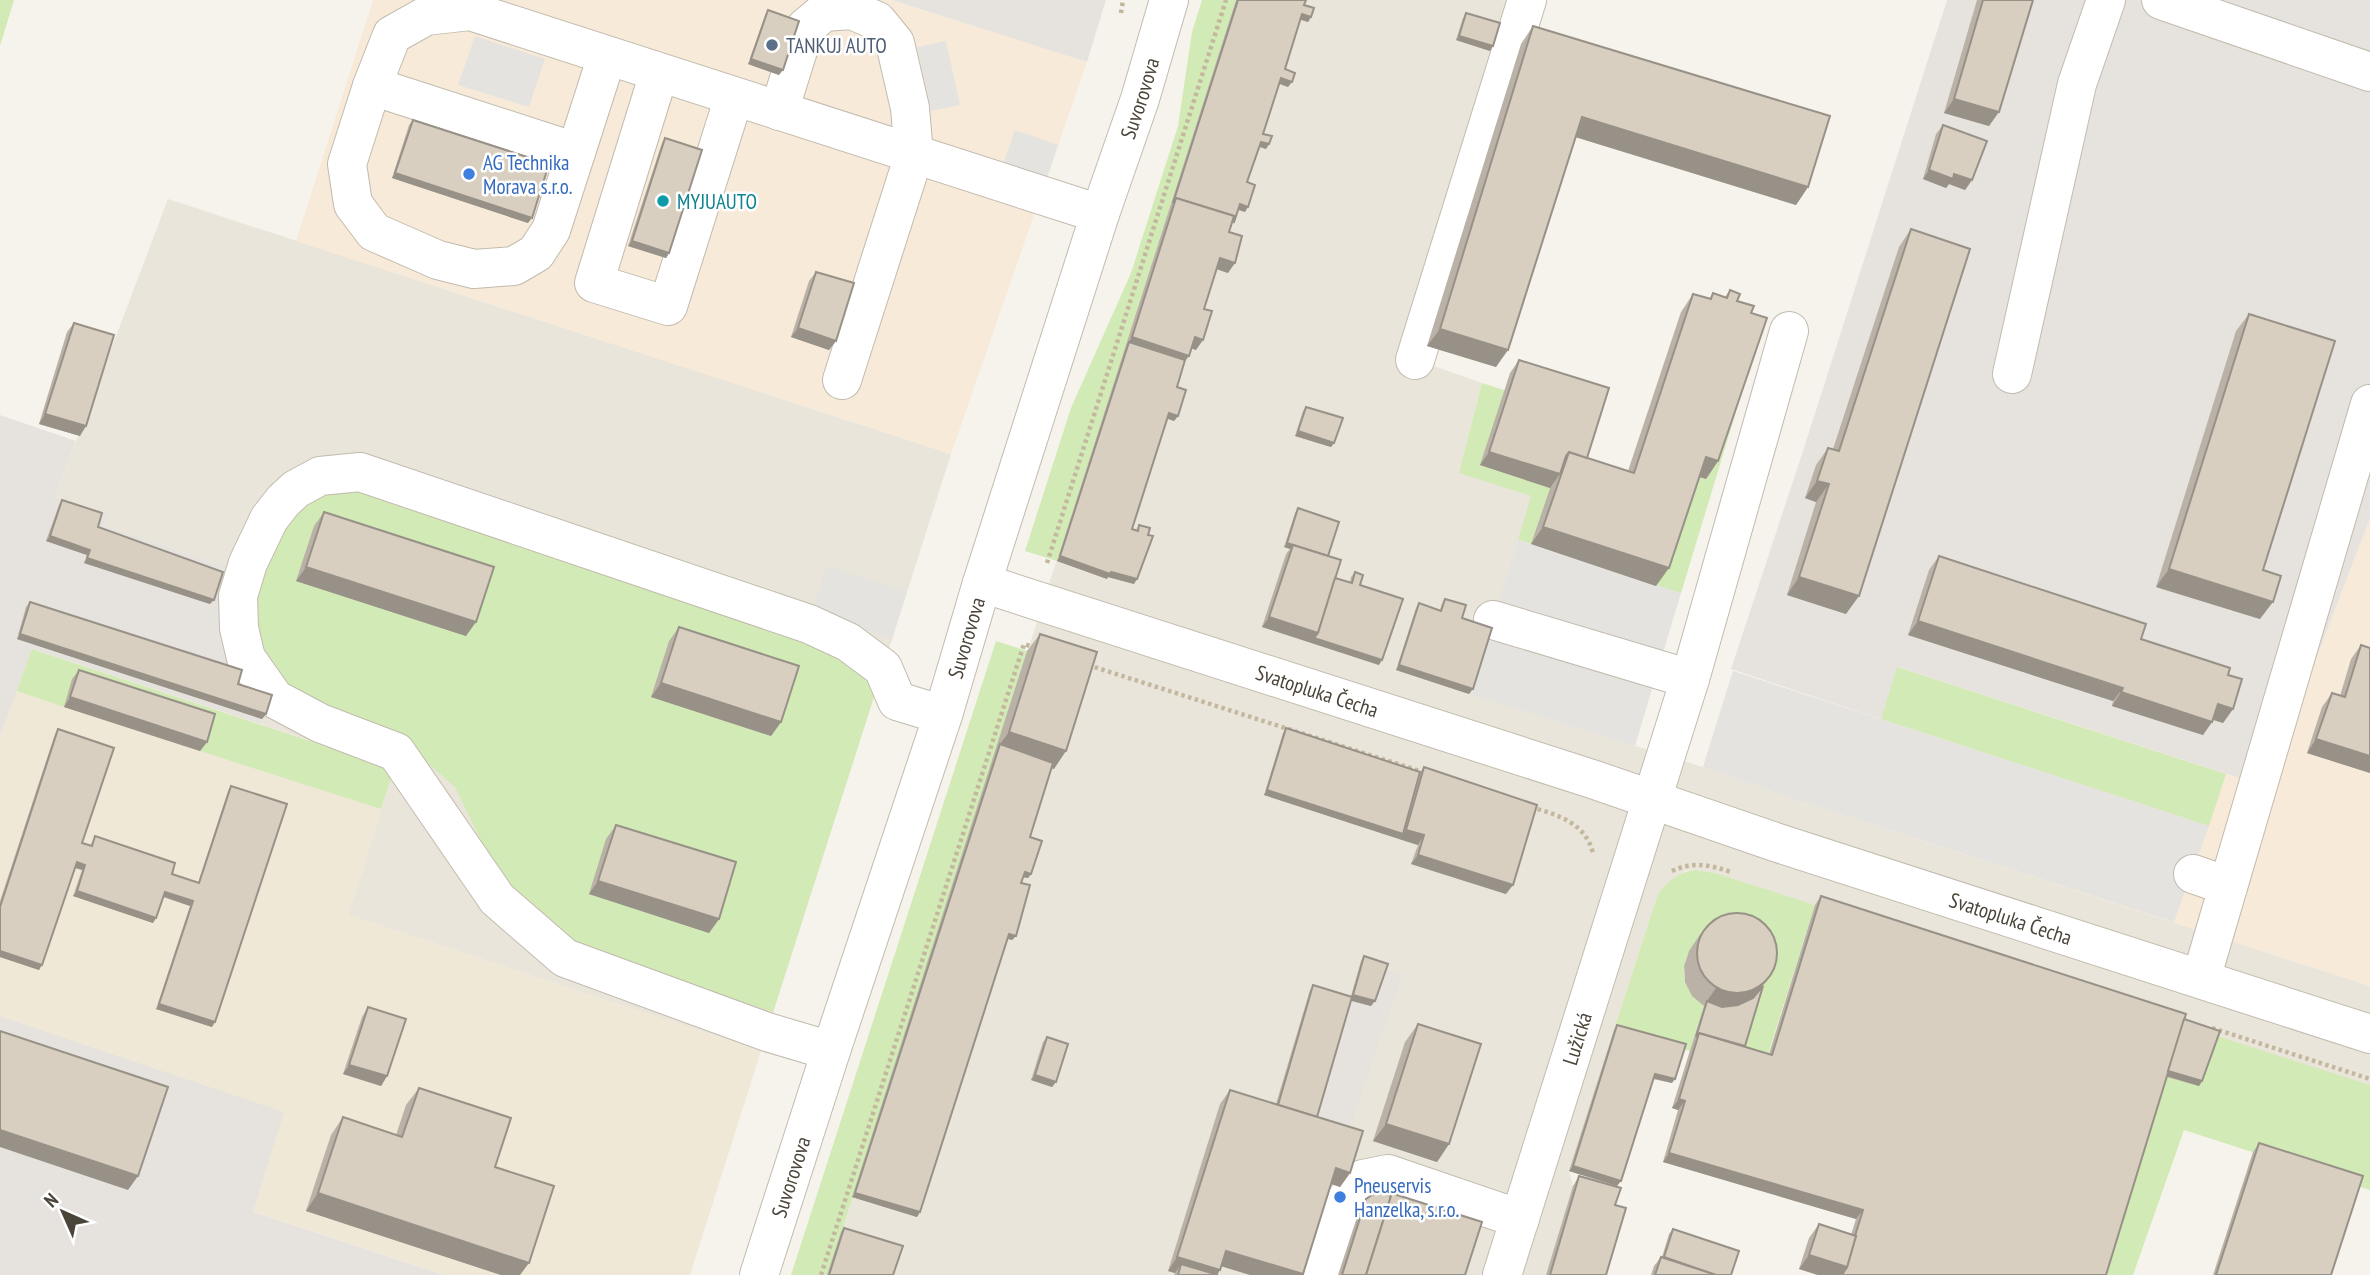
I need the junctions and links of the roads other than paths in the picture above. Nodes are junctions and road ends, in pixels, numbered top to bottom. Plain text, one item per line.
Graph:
1 (1169, 0) edge
2 (1527, 0) edge
3 (2106, 0) edge
4 (2161, 0) edge
5 (607, 55) junction
6 (2370, 72) edge
7 (659, 73) junction
8 (372, 86) junction
9 (734, 97) junction
10 (779, 111) junction
11 (576, 152) junction
12 (914, 155) junction
13 (1100, 215) junction
14 (1789, 331) dead end
15 (1415, 360) dead end
16 (2012, 374) dead end
17 (842, 380) dead end
18 (2370, 404) edge
19 (2357, 493) edge
20 (982, 583) junction
21 (1493, 620) dead end
22 (1690, 678) junction
23 (943, 715) junction
24 (1653, 800) junction
25 (2193, 874) dead end
26 (2228, 886) junction
27 (2201, 978) junction
28 (2370, 1034) edge
29 (831, 1051) junction
30 (1520, 1219) junction
31 (759, 1275) edge
32 (1323, 1275) edge
33 (1502, 1275) edge

1 - 13 street, Suvorovova
2 - 15 street
3 - 16 street
4 - 6 street
5 - 7 street
5 - 8 street
5 - 11 street
7 - 9 street
7 - 9 street
8 - 11 street
8 - 11 street
9 - 10 street
10 - 12 street
10 - 12 street
12 - 13 street
12 - 17 street
13 - 20 street, Suvorovova
14 - 22 street
18 - 19 street
19 - 26 street
20 - 23 street, Suvorovova
20 - 24 street, Svatopluka Čecha
21 - 22 street
22 - 24 street
23 - 29 street, Suvorovova
23 - 29 street
24 - 27 street, Svatopluka Čecha
24 - 30 street, Lužická
25 - 26 street
26 - 27 street
27 - 28 street, Svatopluka Čecha
29 - 31 street, Suvorovova
30 - 32 street
30 - 33 street, Lužická

